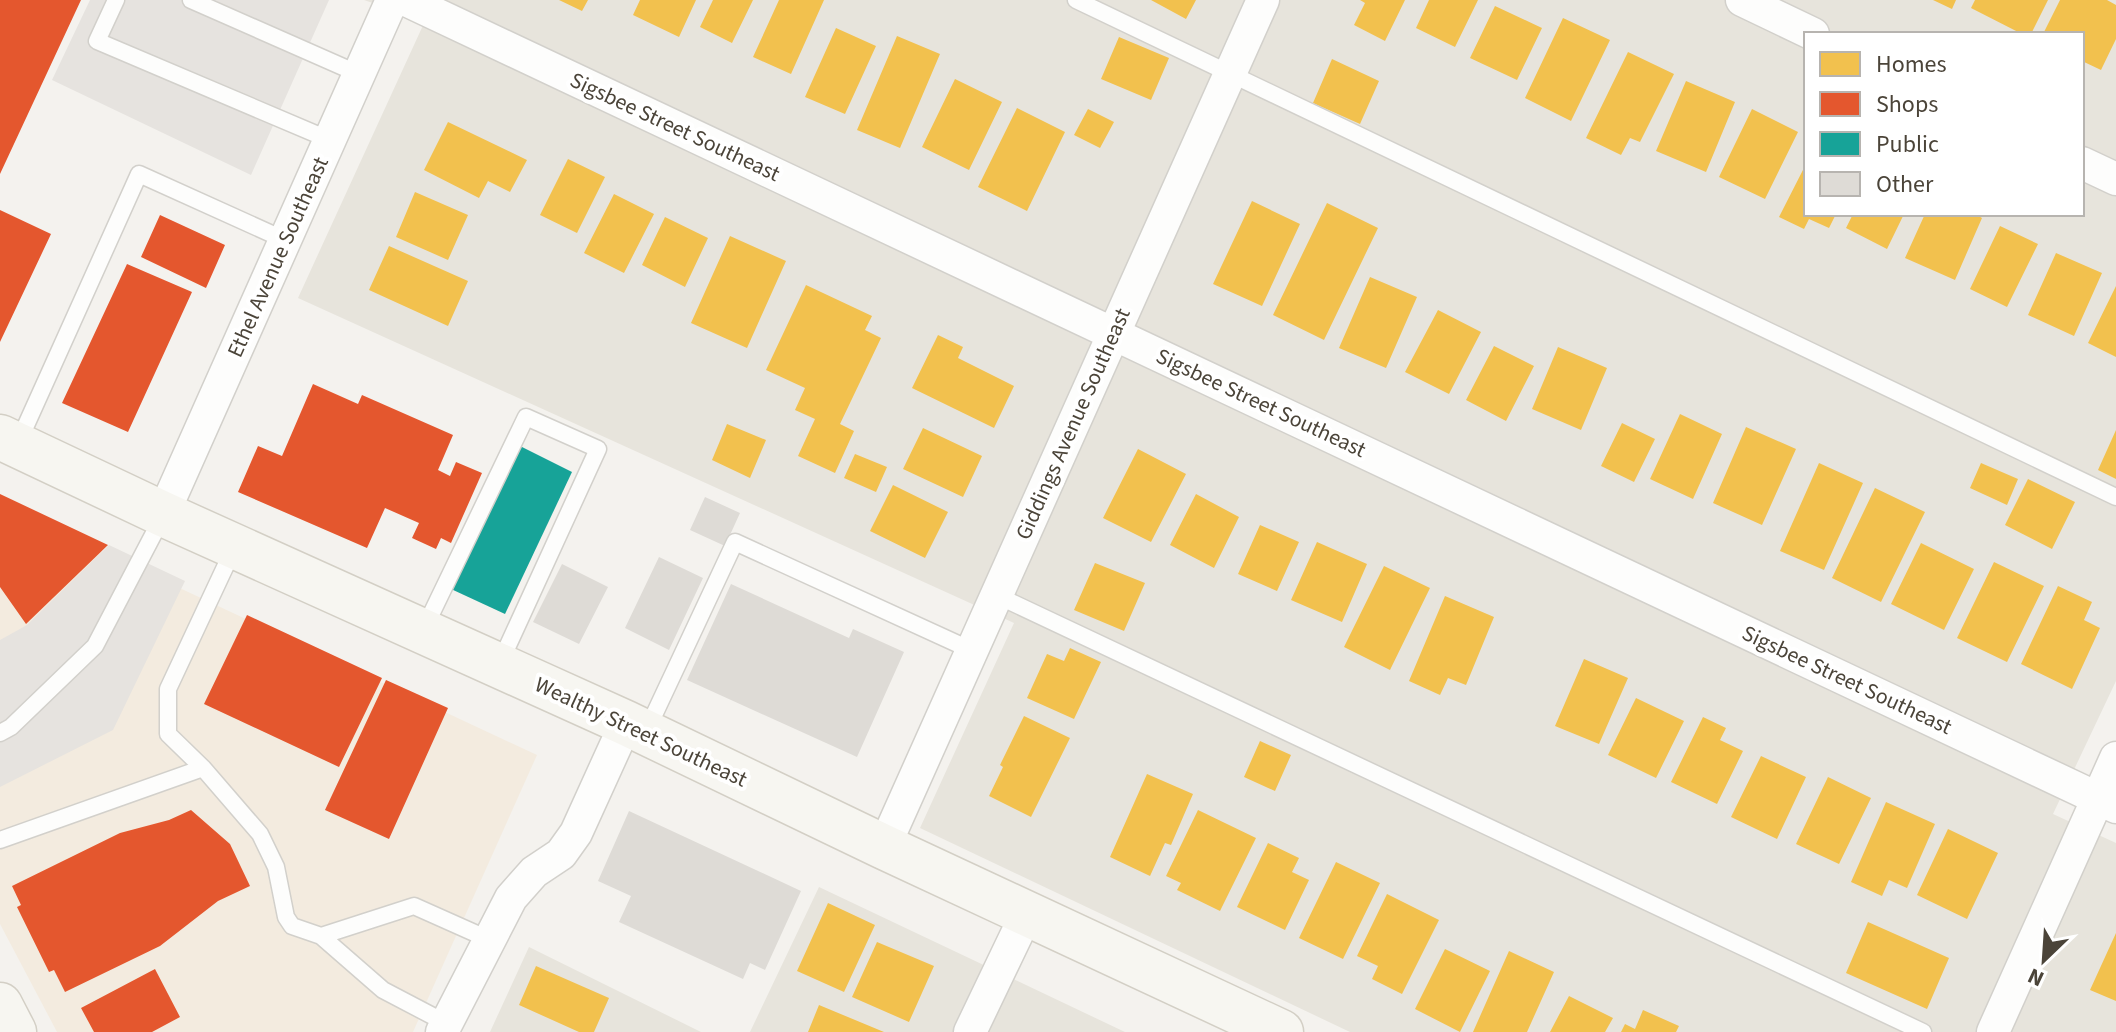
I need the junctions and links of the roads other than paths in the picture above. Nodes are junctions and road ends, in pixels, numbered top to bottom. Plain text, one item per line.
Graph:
1 (116, 0) edge
2 (191, 0) edge
3 (392, 0) edge
4 (406, 0) edge
5 (1076, 0) edge
6 (1263, 0) edge
7 (1742, 0) edge
8 (1809, 32) edge
9 (1230, 73) junction
10 (359, 74) junction
11 (330, 140) junction
12 (2084, 164) edge
13 (2116, 179) edge
14 (285, 240) junction
15 (1113, 334) junction
16 (9, 441) edge
17 (2116, 497) edge
18 (163, 514) junction
19 (235, 546) junction
20 (996, 595) junction
21 (423, 631) junction
22 (971, 650) junction
23 (499, 665) junction
24 (636, 728) junction
25 (0, 733) edge
26 (2116, 758) edge
27 (203, 768) junction
28 (2107, 802) edge
29 (0, 840) edge
30 (884, 847) junction
31 (1027, 913) junction
32 (321, 936) junction
33 (488, 939) junction
34 (444, 1027) edge
35 (970, 1032) edge
36 (1281, 1032) edge
37 (1923, 1032) edge
38 (1993, 1032) edge

1 - 11 lane
2 - 10 lane
3 - 10 street, Ethel Avenue Southeast
4 - 15 street, Sigsbee Street Southeast
5 - 9 lane
6 - 9 street, Giddings Avenue Southeast
7 - 8 street
9 - 15 street, Giddings Avenue Southeast
9 - 17 lane
10 - 11 street, Ethel Avenue Southeast
11 - 14 street, Ethel Avenue Southeast
12 - 13 street
14 - 16 lane
14 - 18 street, Ethel Avenue Southeast
15 - 20 street, Giddings Avenue Southeast
15 - 28 street, Sigsbee Street Southeast
16 - 18 main road, Wealthy Street Southeast
18 - 19 main road, Wealthy Street Southeast
18 - 25 lane
19 - 21 main road, Wealthy Street Southeast
19 - 27 lane
20 - 22 street, Giddings Avenue Southeast
20 - 37 lane
21 - 23 main road, Wealthy Street Southeast
21 - 23 lane
22 - 24 lane
22 - 30 street, Giddings Avenue Southeast
23 - 24 main road, Wealthy Street Southeast
24 - 30 main road, Wealthy Street Southeast
24 - 33 street
26 - 28 street
27 - 29 lane
27 - 32 lane
28 - 38 street
30 - 31 main road, Wealthy Street Southeast
31 - 35 street
31 - 36 main road, Wealthy Street Southeast
32 - 33 lane
32 - 34 lane
33 - 34 street

